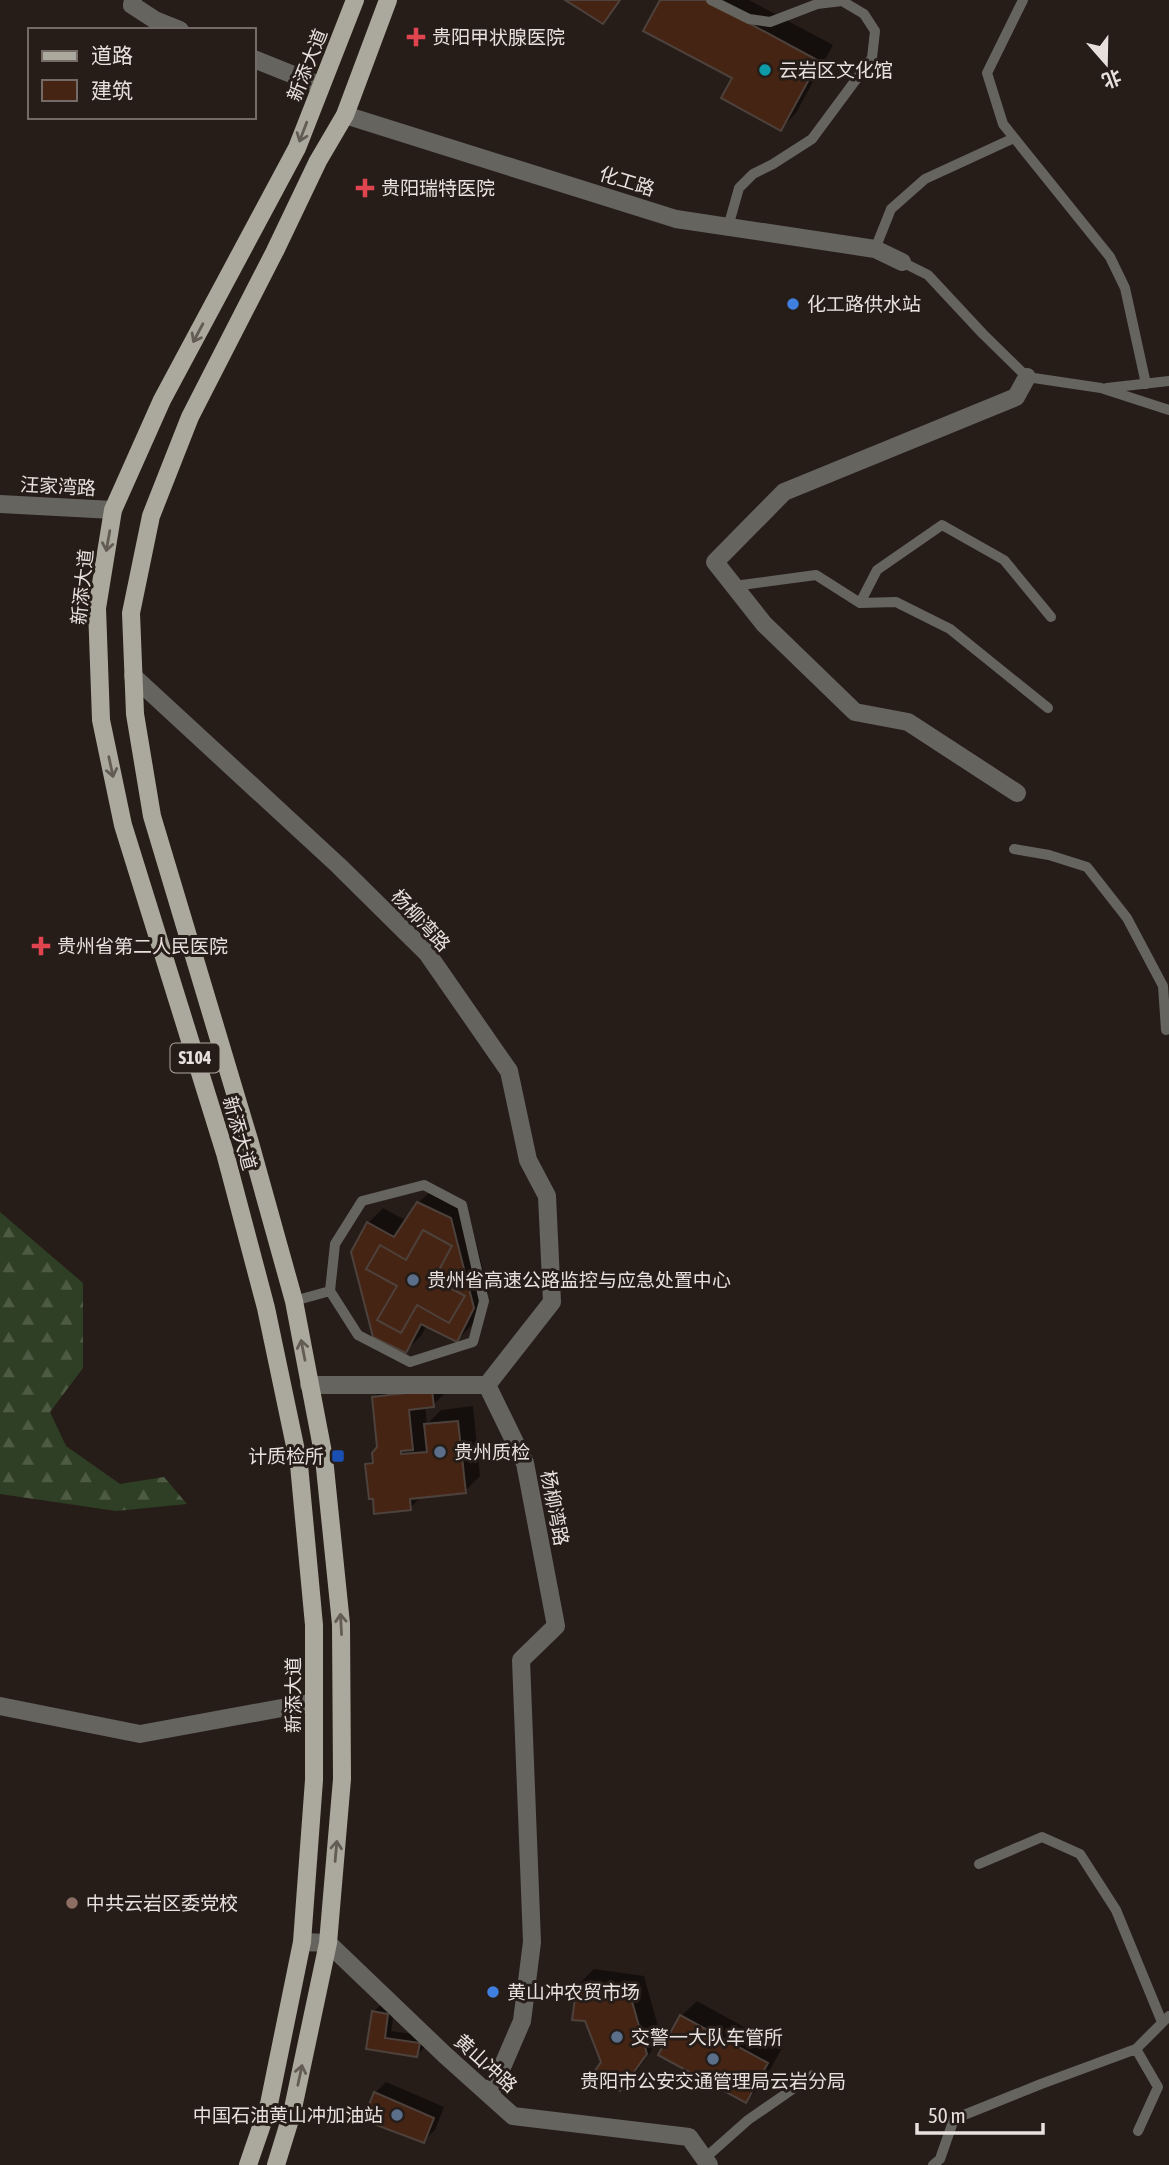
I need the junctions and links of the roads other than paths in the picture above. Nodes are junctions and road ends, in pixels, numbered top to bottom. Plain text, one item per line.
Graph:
1 (133, 0) edge
2 (355, 0) edge
3 (388, 0) edge
4 (711, 0) edge
5 (1023, 0) edge
6 (842, 1) edge
7 (175, 28) edge
8 (256, 61) edge
9 (321, 86) junction
10 (345, 115) junction
11 (1014, 138) junction
12 (728, 227) junction
13 (875, 249) junction
14 (902, 262) joint
15 (1027, 377) junction
16 (1169, 381) edge
17 (1146, 384) junction
18 (1101, 388) junction
19 (1169, 410) edge
20 (0, 504) edge
21 (113, 510) junction
22 (734, 586) junction
23 (860, 603) junction
24 (1051, 617) dead end
25 (133, 676) junction
26 (1048, 708) dead end
27 (1017, 793) dead end
28 (1014, 849) dead end
29 (1169, 1029) edge
30 (330, 1291) junction
31 (294, 1301) junction
32 (310, 1385) junction
33 (487, 1385) junction
34 (314, 1702) junction
35 (0, 1706) edge
36 (979, 1864) dead end
37 (302, 1942) junction
38 (328, 1943) junction
39 (1166, 2019) edge
40 (1136, 2049) junction
41 (813, 2075) dead end
42 (490, 2095) junction
43 (1138, 2132) dead end
44 (706, 2162) edge
45 (248, 2165) edge
46 (276, 2165) edge
47 (933, 2165) edge

1 - 7 street
2 - 9 main road, 新添大道 / S104
3 - 10 main road, 新添大道 / S104
4 - 6 lane
5 - 11 lane
6 - 12 lane
8 - 9 street
9 -> 21 main road, 新添大道 / S104
10 - 12 street, 化工路
10 - 25 main road, 新添大道 / S104
11 - 13 lane
11 - 17 lane
12 - 13 street, 化工路
13 - 14 street, 化工路
14 - 15 lane
15 - 18 lane
15 - 22 street
16 - 17 lane
17 - 18 lane
18 - 19 lane
20 - 21 street, 汪家湾路
21 -> 34 main road, 新添大道 / S104
22 - 23 lane
22 - 27 street
23 - 24 lane
23 - 26 lane
25 - 31 main road, 新添大道 / S104
25 - 33 street, 杨柳湾路
28 - 29 lane
30 - 30 lane
30 - 31 lane
32 -> 31 main road, 新添大道 / S104
32 - 33 street
38 -> 32 main road, 新添大道 / S104
33 - 42 street, 杨柳湾路
34 - 35 street
34 - 37 main road, 新添大道 / S104
36 - 39 lane
37 - 38 street
37 - 45 main road, 新添大道 / S104
38 - 42 street, 黄山冲路
46 -> 38 main road, 新添大道 / S104
39 - 40 lane
40 - 43 lane
40 - 47 lane
41 - 44 lane
42 - 44 street, 黄山冲路

